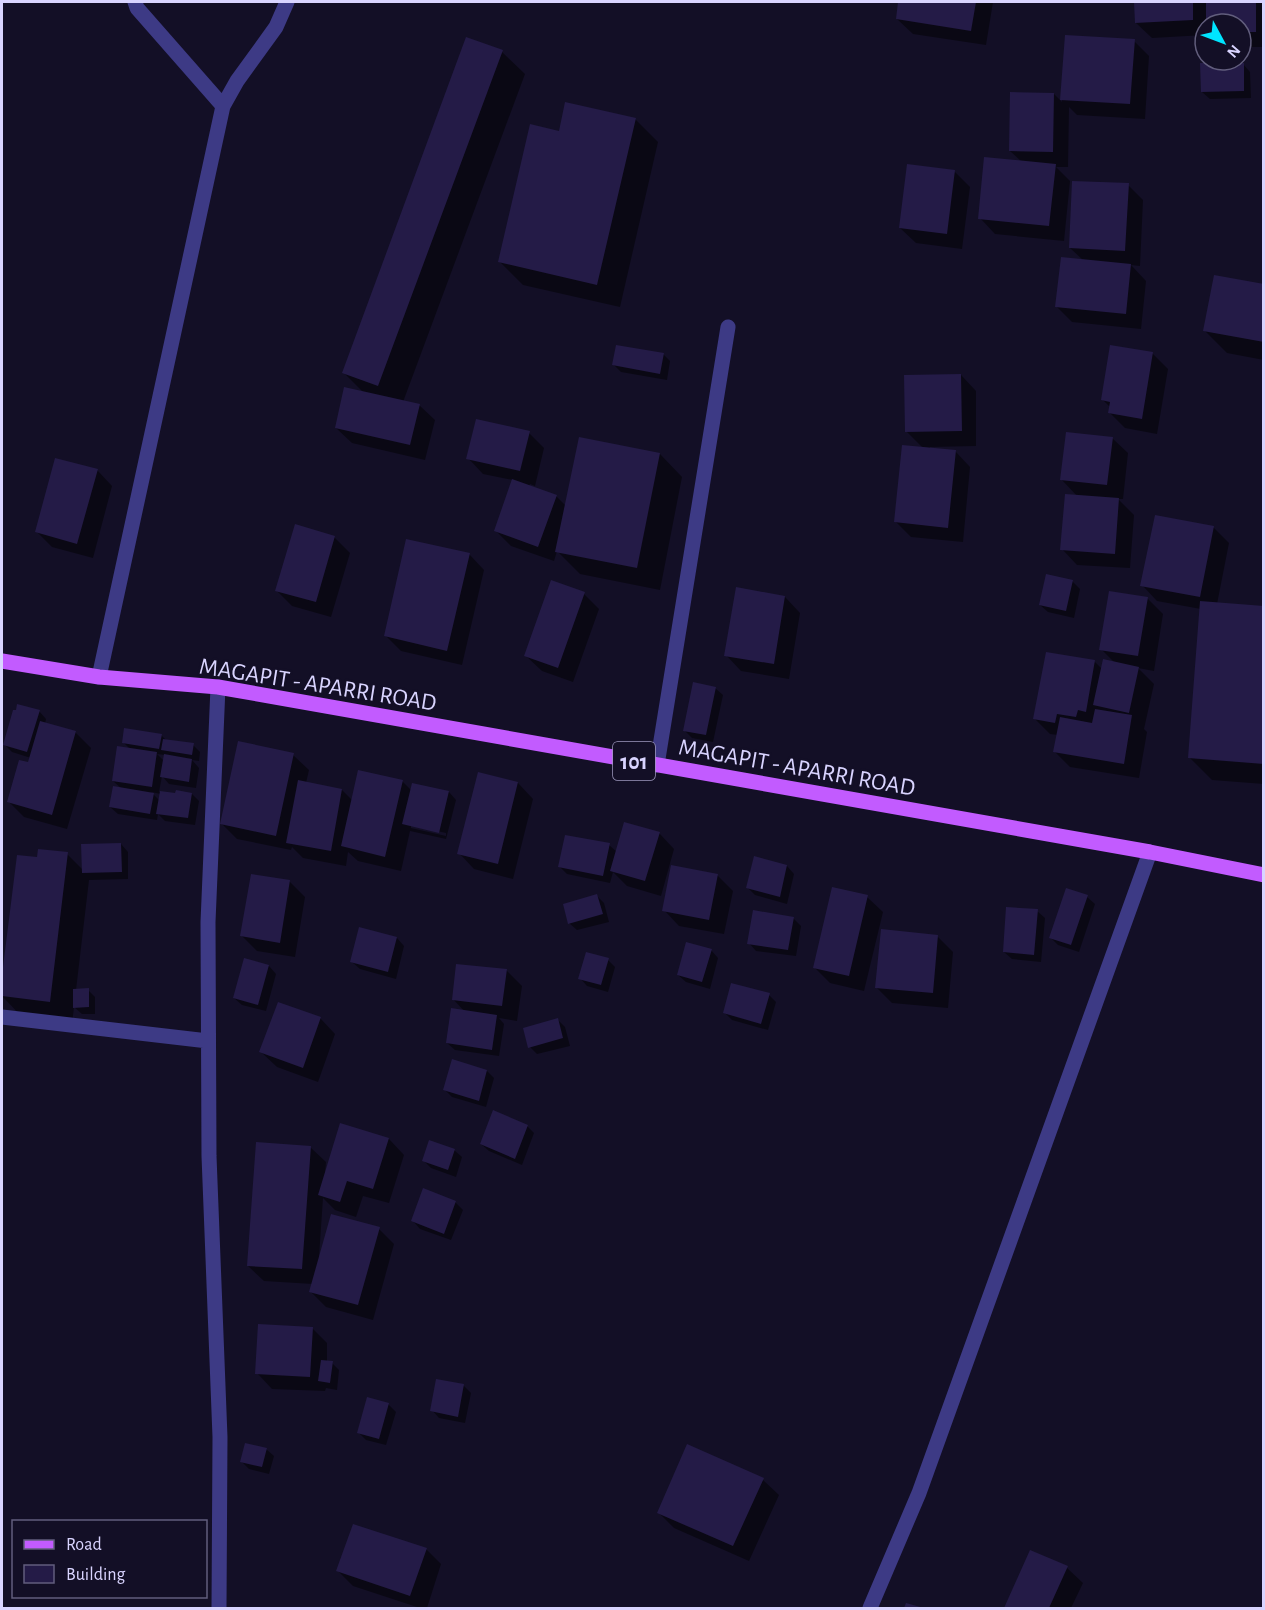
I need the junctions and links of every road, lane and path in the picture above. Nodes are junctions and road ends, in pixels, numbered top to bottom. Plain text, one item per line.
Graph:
1 (135, 2) edge
2 (287, 2) edge
3 (223, 106) junction
4 (728, 327) dead end
5 (2, 661) edge
6 (99, 677) junction
7 (218, 687) junction
8 (657, 765) junction
9 (1150, 852) junction
10 (1263, 875) edge
11 (2, 1017) edge
12 (208, 1041) junction
13 (219, 1608) edge
14 (870, 1608) edge

1 - 3 street
2 - 3 street
3 - 6 street
4 - 8 street
5 - 6 main road, MAGAPIT - APARRI ROAD / 101
6 - 7 main road, MAGAPIT - APARRI ROAD / 101
7 - 8 main road, MAGAPIT - APARRI ROAD / 101
7 - 12 street
8 - 9 main road, MAGAPIT - APARRI ROAD / 101
9 - 10 main road, MAGAPIT - APARRI ROAD / 101
9 - 14 street
11 - 12 street
12 - 13 street

